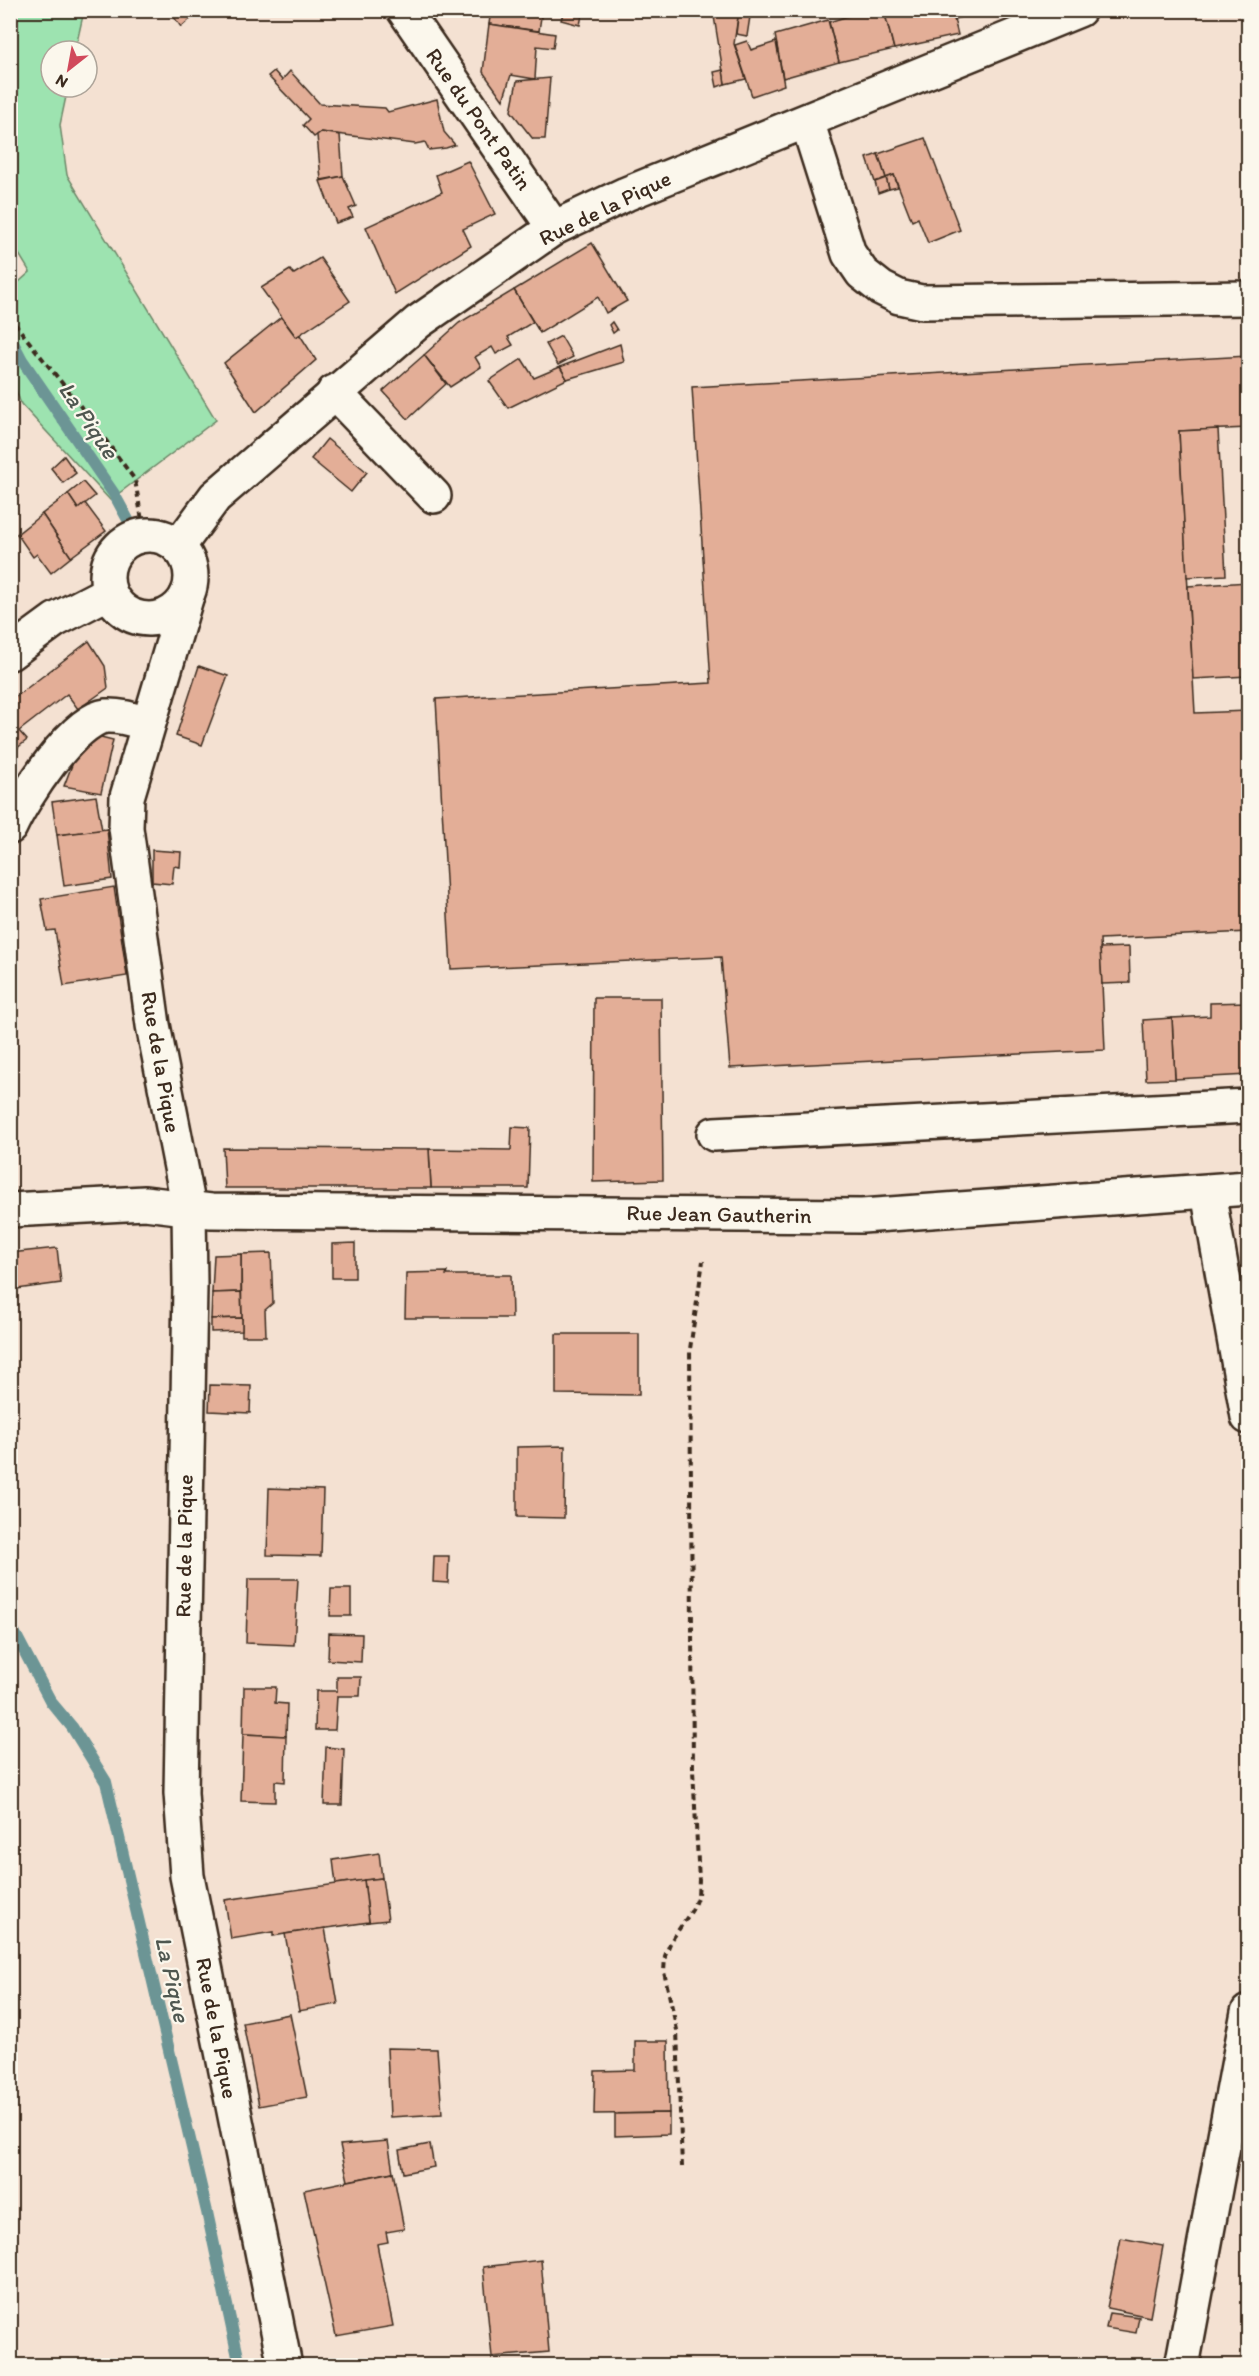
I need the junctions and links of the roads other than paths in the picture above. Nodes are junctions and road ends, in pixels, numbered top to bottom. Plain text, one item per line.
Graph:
1 (404, 10) edge
2 (1079, 10) edge
3 (807, 121) junction
4 (554, 228) junction
5 (1248, 298) edge
6 (334, 392) junction
7 (434, 496) dead end
8 (178, 548) junction
9 (187, 595) junction
10 (119, 603) junction
11 (10, 653) edge
12 (148, 724) junction
13 (10, 827) edge
14 (1248, 1106) edge
15 (714, 1134) dead end
16 (1248, 1188) edge
17 (1208, 1192) junction
18 (189, 1208) junction
19 (10, 1210) edge
20 (1248, 1417) edge
21 (1248, 2012) edge
22 (285, 2366) edge
23 (1182, 2366) edge

1 - 4 street, Rue du Pont Patin
2 - 3 street, Rue de la Pique
3 - 4 street, Rue de la Pique
3 - 5 street
4 - 6 street, Rue de la Pique
6 - 7 street
6 - 8 street, Rue de la Pique
8 - 9 street
8 - 10 street
9 - 10 street
9 - 12 street, Rue de la Pique
10 - 11 street
10 - 12 street, Rue de la Pique
12 - 13 street
12 - 18 street, Rue de la Pique
14 - 15 street
16 - 17 street, Rue Jean Gautherin
17 - 18 street, Rue Jean Gautherin
17 - 20 street
18 - 19 street, Rue Jean Gautherin
18 - 22 street, Rue de la Pique
21 - 23 street

